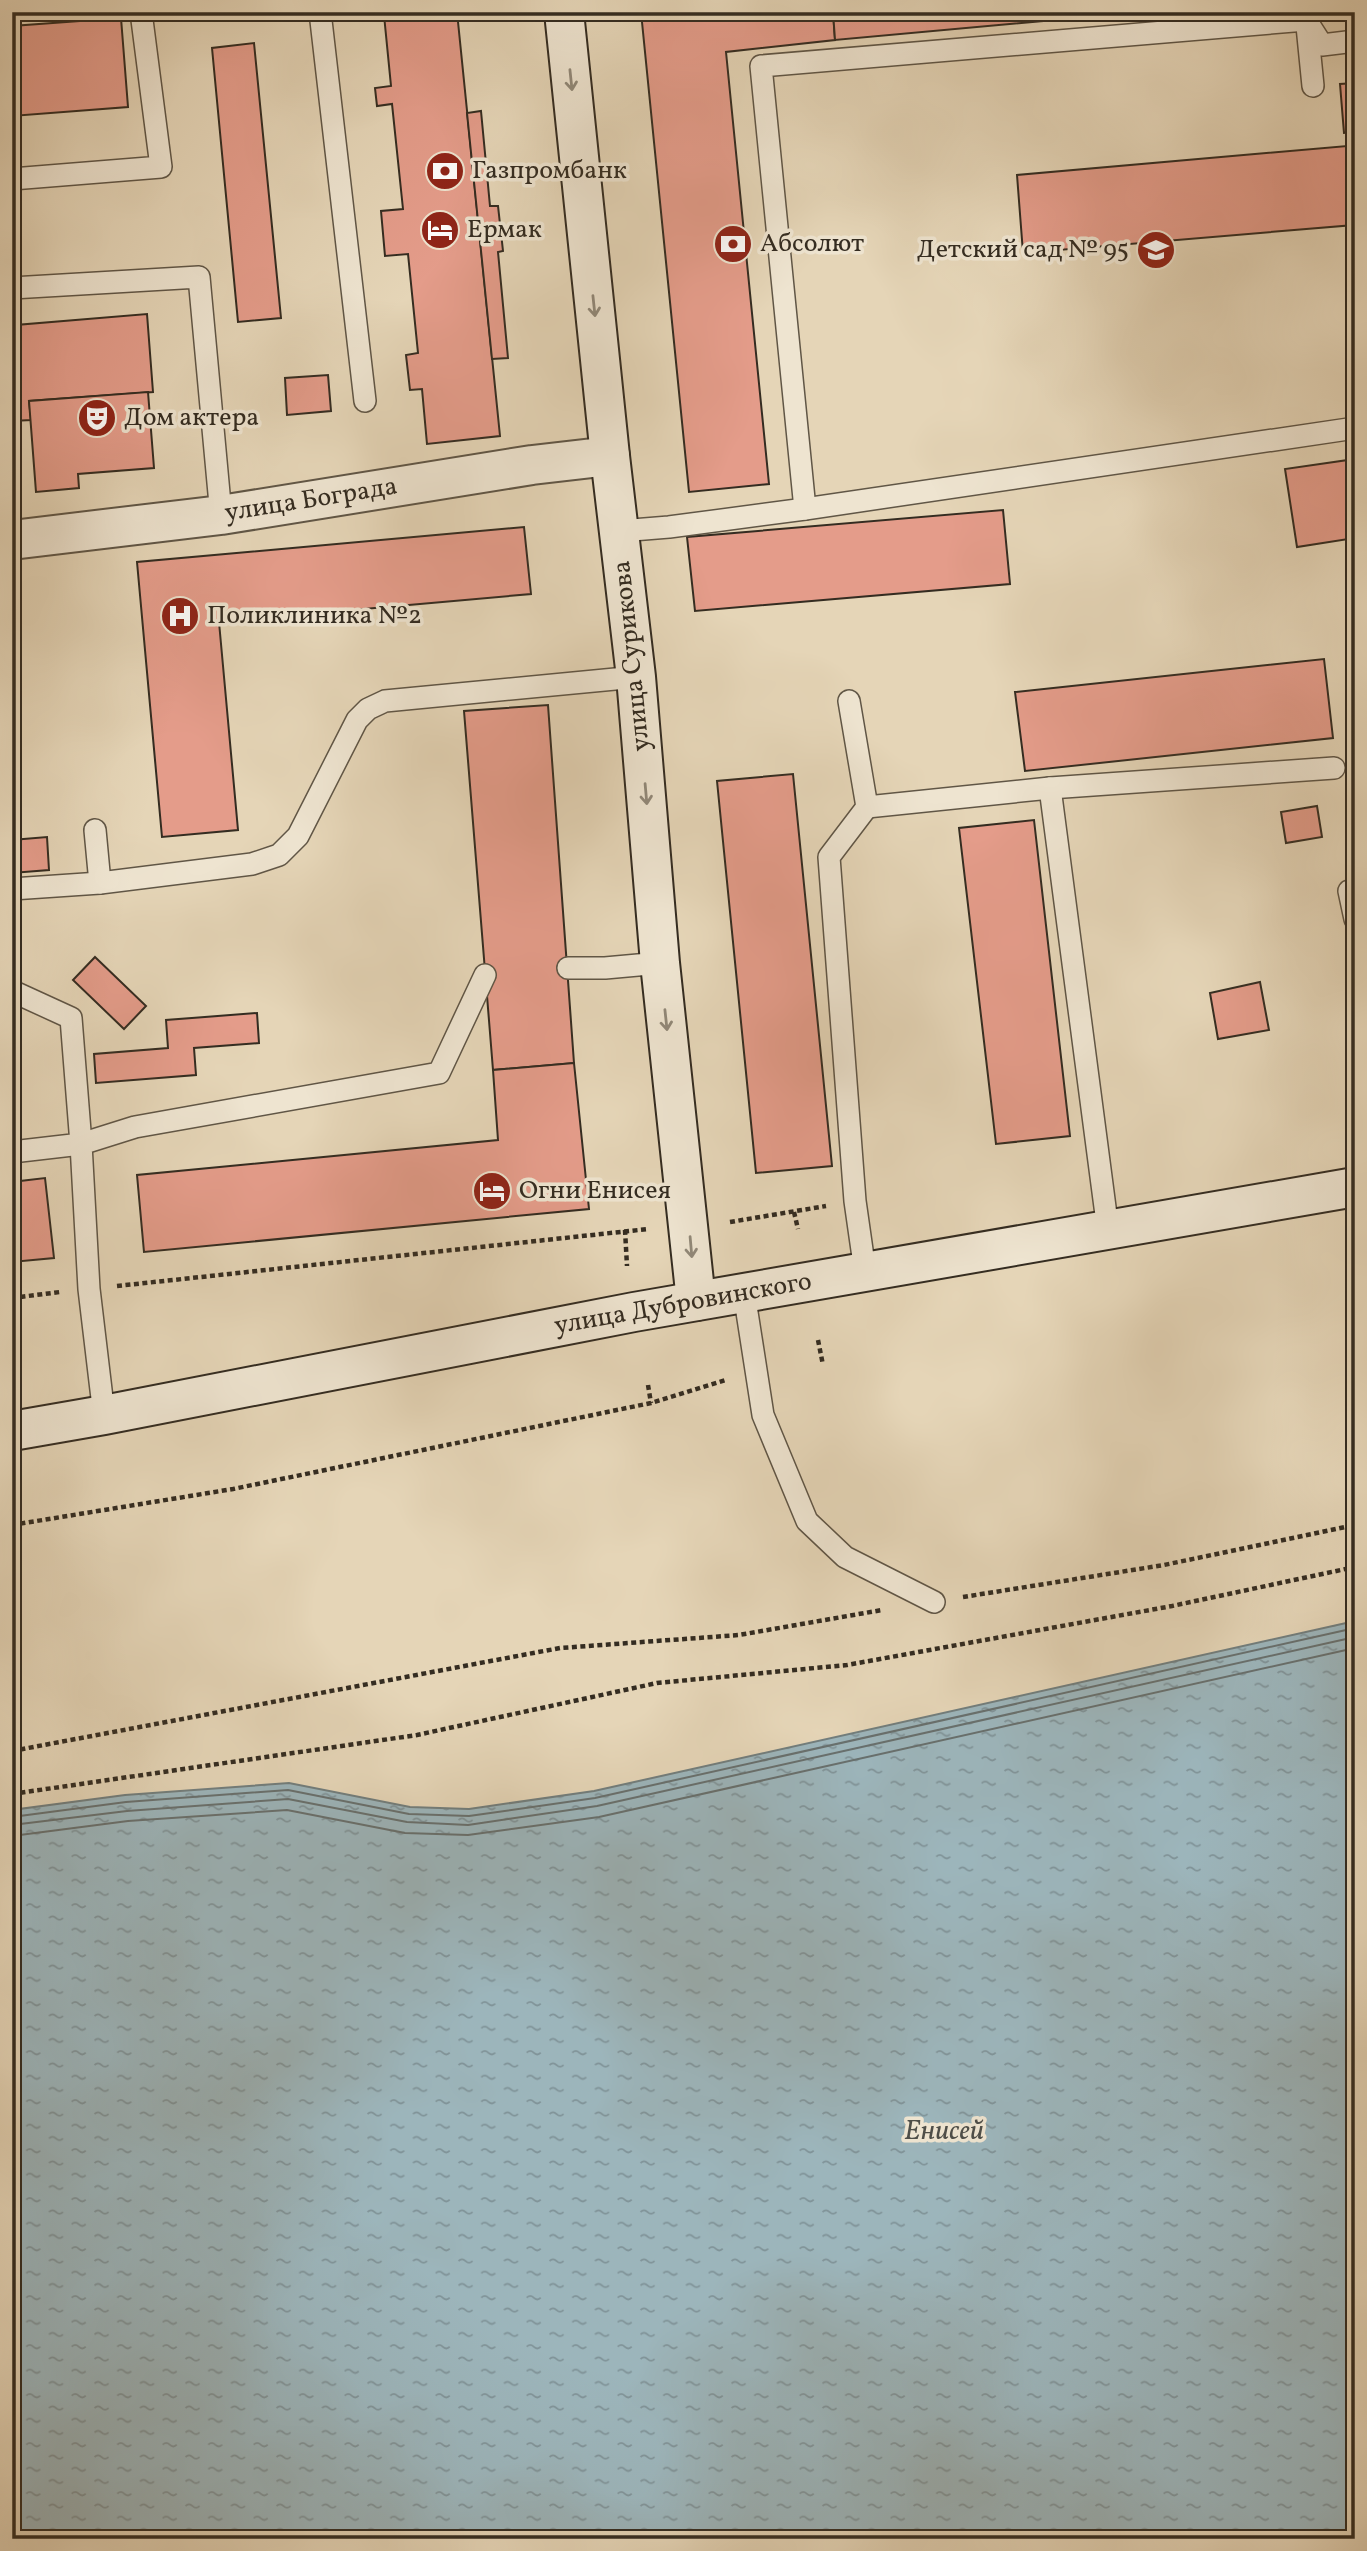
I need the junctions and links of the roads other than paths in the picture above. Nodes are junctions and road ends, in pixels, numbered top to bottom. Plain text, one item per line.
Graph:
1 (141, 12) edge
2 (320, 12) edge
3 (564, 12) edge
4 (1306, 16) edge
5 (1355, 41) edge
6 (1313, 86) dead end
7 (12, 179) edge
8 (12, 288) edge
9 (365, 401) dead end
10 (1355, 428) edge
11 (610, 456) junction
12 (805, 509) junction
13 (221, 515) junction
14 (620, 531) junction
15 (12, 540) edge
16 (636, 677) junction
17 (849, 701) dead end
18 (1334, 768) dead end
19 (1051, 788) junction
20 (867, 807) junction
21 (95, 830) dead end
22 (100, 883) junction
23 (12, 889) edge
24 (1349, 891) dead end
25 (1355, 919) edge
26 (660, 963) junction
27 (568, 968) dead end
28 (485, 975) dead end
29 (12, 991) edge
30 (81, 1144) junction
31 (12, 1152) edge
32 (1355, 1187) edge
33 (1108, 1230) junction
34 (865, 1271) junction
35 (744, 1293) junction
36 (696, 1301) junction
37 (104, 1415) junction
38 (12, 1431) edge
39 (934, 1602) road end

1 - 7 lane
2 - 9 lane
3 -> 11 main road, улица Сурикова
4 - 5 lane
4 - 6 lane
4 - 12 lane
8 - 13 lane
10 - 12 lane
11 - 13 main road, улица Бограда
11 - 14 main road, улица Сурикова
12 - 14 lane
13 - 15 main road, улица Бограда
14 - 16 main road, улица Сурикова
16 - 22 lane
16 -> 26 main road, улица Сурикова
17 - 20 lane
18 - 19 lane
19 - 20 lane
19 - 33 lane
20 - 34 lane
21 - 22 lane
22 - 23 lane
24 - 25 lane
26 - 27 lane
26 -> 36 main road, улица Сурикова
28 - 30 lane
29 - 30 lane
30 - 31 lane
30 - 37 lane
32 - 33 main road, улица Дубровинского
33 - 34 main road, улица Дубровинского
34 - 35 main road, улица Дубровинского
35 - 36 main road, улица Дубровинского
35 - 39 lane
36 - 37 main road, улица Дубровинского
37 - 38 main road, улица Дубровинского

